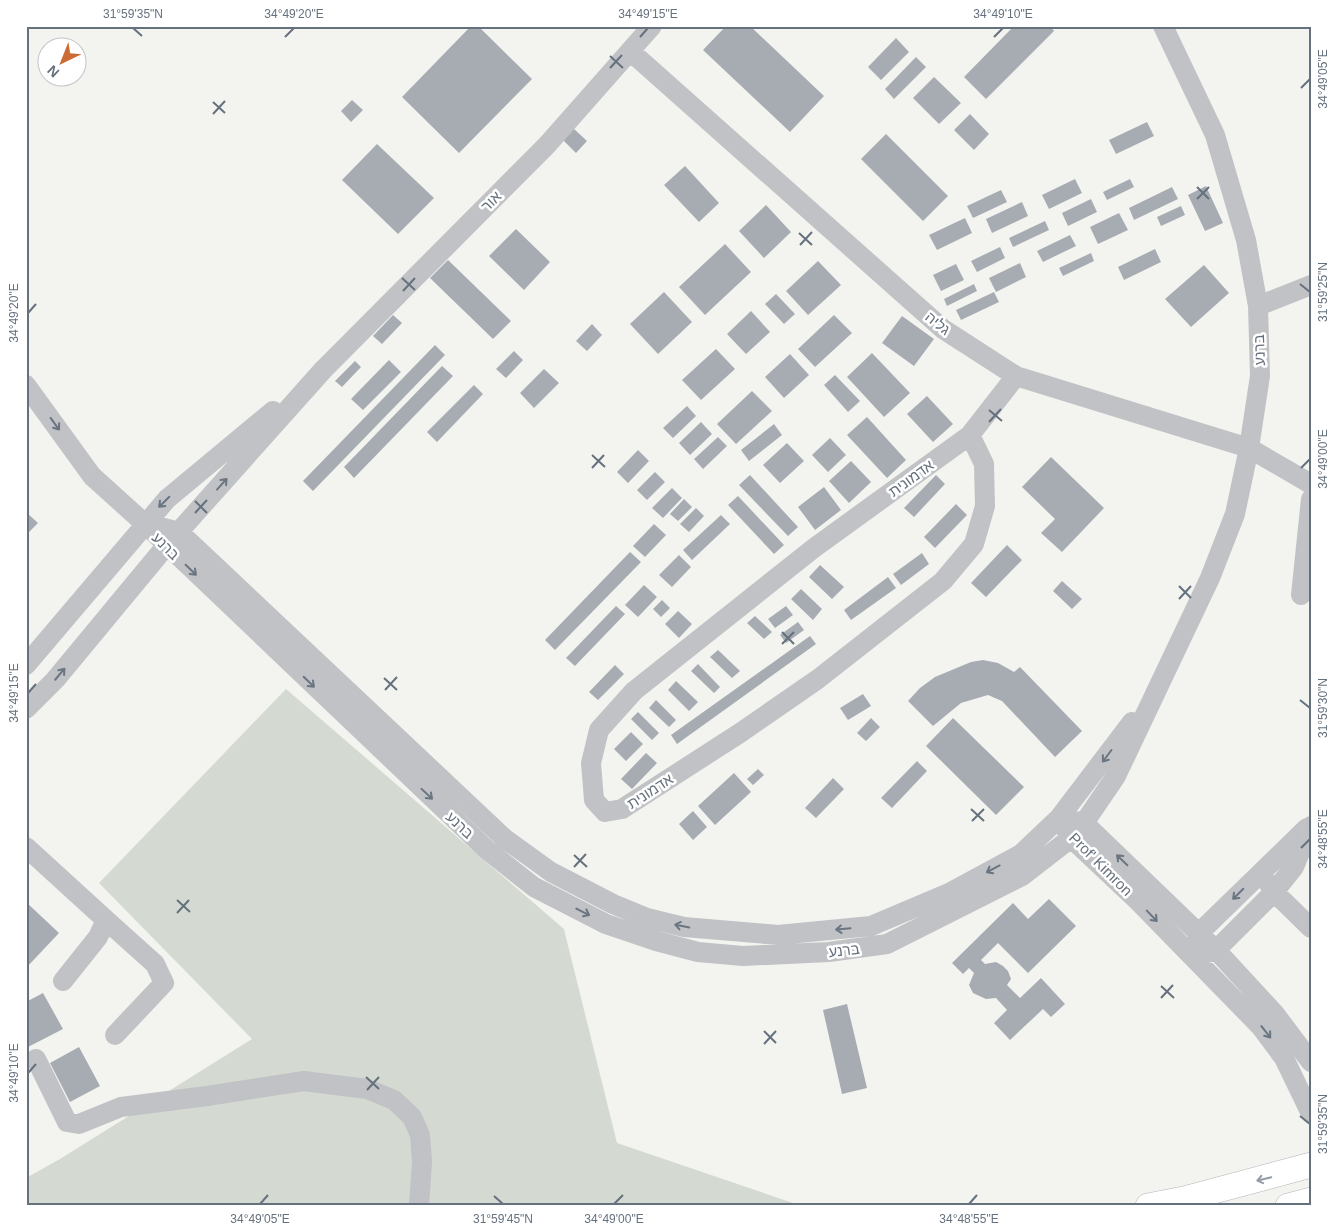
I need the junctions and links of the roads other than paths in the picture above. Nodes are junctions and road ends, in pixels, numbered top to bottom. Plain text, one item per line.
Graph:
1 (652, 26) edge
2 (1163, 26) edge
3 (630, 51) junction
4 (1311, 285) edge
5 (1258, 306) junction
6 (323, 370) junction
7 (1016, 376) junction
8 (26, 385) edge
9 (970, 435) junction
10 (1249, 448) junction
11 (92, 476) junction
12 (1311, 484) edge
13 (1311, 499) edge
14 (144, 523) junction
15 (172, 539) junction
16 (123, 549) junction
17 (1301, 595) dead end
18 (26, 666) edge
19 (1165, 674) junction
20 (26, 709) edge
21 (1059, 818) junction
22 (1311, 825) edge
23 (1077, 831) junction
24 (26, 847) edge
25 (1262, 870) junction
26 (563, 878) junction
27 (1279, 886) junction
28 (554, 897) junction
29 (1311, 910) edge
30 (106, 920) junction
31 (1311, 928) edge
32 (1234, 932) junction
33 (1199, 933) junction
34 (1216, 950) junction
35 (1193, 958) junction
36 (1242, 978) junction
37 (63, 981) dead end
38 (115, 1035) dead end
39 (36, 1059) dead end
40 (1311, 1062) edge
41 (1311, 1114) edge
42 (1311, 1165) edge
43 (1311, 1200) edge
44 (419, 1206) edge
45 (1148, 1206) edge
46 (1288, 1206) edge

1 - 3 street, אור
2 - 5 street, ברנע
3 - 6 street, אור
3 - 7 street, גליה
4 - 5 street
5 - 10 street, ברנע
6 -> 14 street
15 -> 6 street
7 - 9 street, אדמונית
7 - 10 street, גליה
8 -> 11 street
9 - 9 street, אדמונית
10 - 12 street, גליה
10 - 19 street, ברנע
11 - 14 street
11 - 16 street
13 - 17 street
14 - 15 street, ברנע
14 - 16 street
20 -> 15 street
15 - 26 street, ברנע
15 -> 28 street, ברנע
16 - 18 street
19 -> 21 street, ברנע
19 - 23 street, ברנע
21 - 23 street, Prof' Kimron
21 -> 26 street, ברנע
22 - 25 street
22 - 27 street
28 -> 23 street, ברנע
33 -> 23 street, Prof' Kimron
23 -> 35 street, Prof' Kimron
24 - 30 street
25 - 27 street
25 -> 33 street
26 - 28 street
27 - 29 street
27 - 31 street
27 - 32 street
30 - 37 street
30 - 38 street
32 - 34 street
32 - 36 street
33 - 34 street, Prof' Kimron
33 - 35 street
34 - 35 street
34 - 36 street, Prof' Kimron
35 -> 41 street, Prof' Kimron
36 - 40 street, Prof' Kimron
39 - 44 street
42 -> 45 main road
43 - 46 main road

